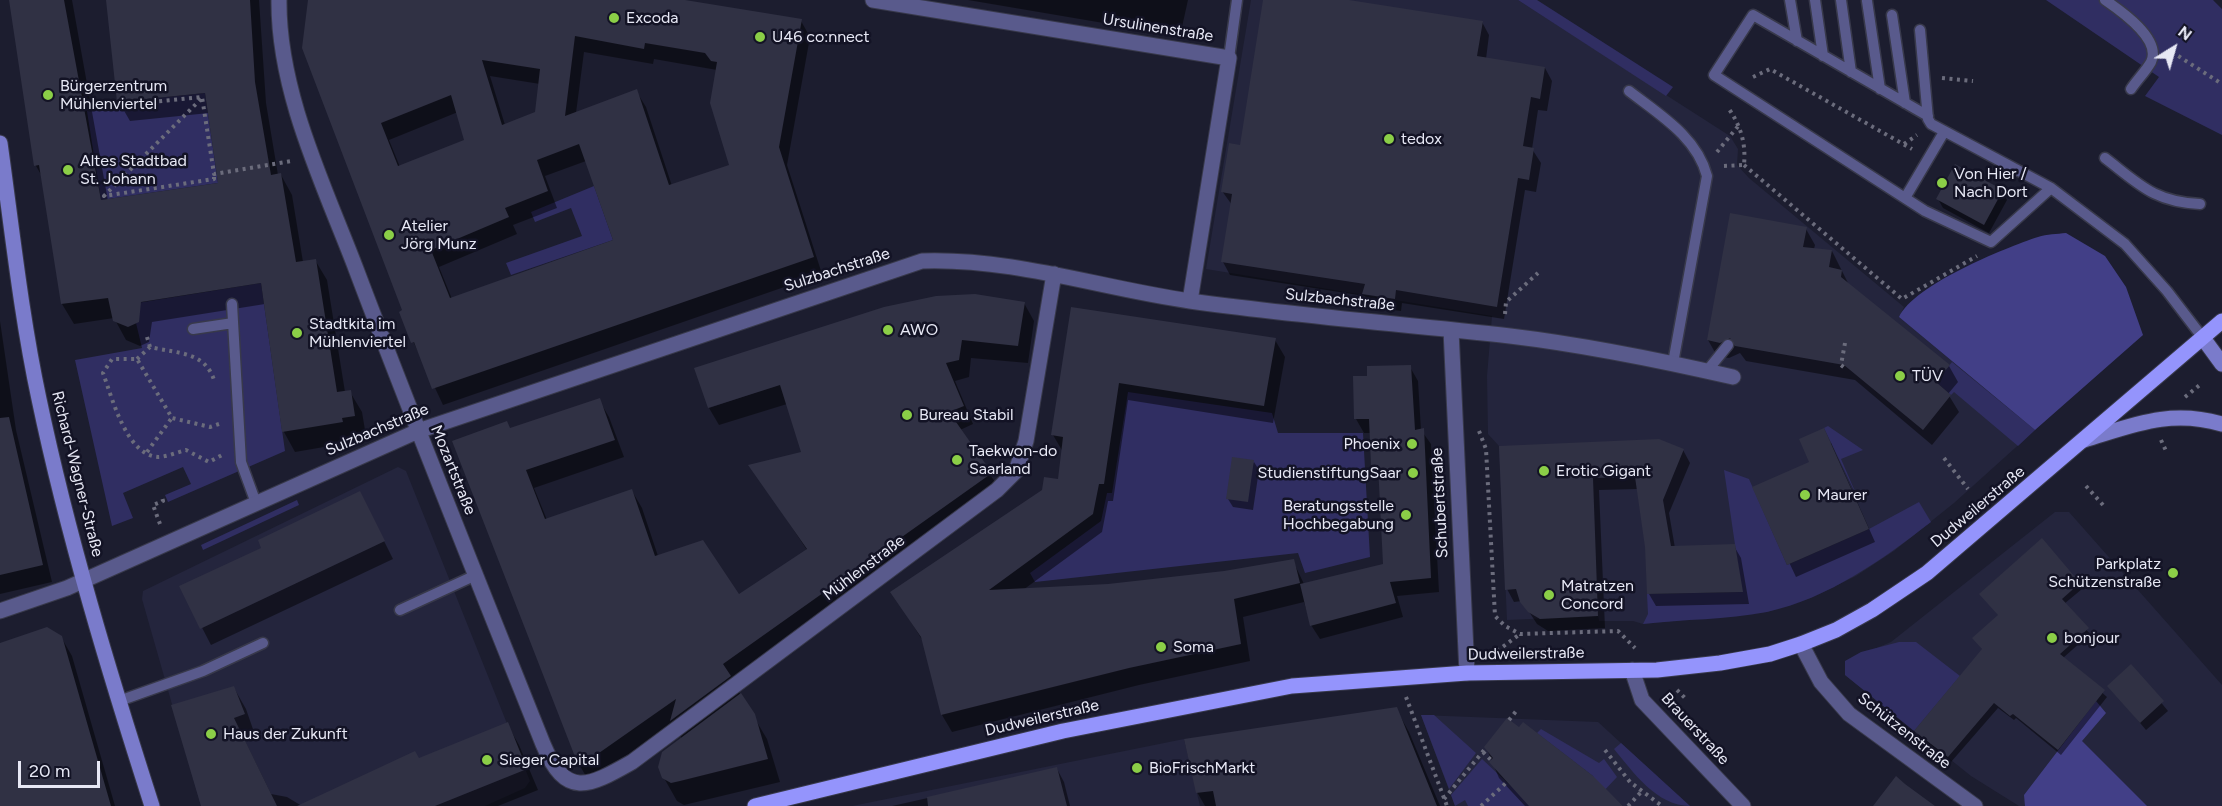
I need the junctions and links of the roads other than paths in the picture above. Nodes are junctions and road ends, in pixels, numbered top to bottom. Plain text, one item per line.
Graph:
1 (279, 0) edge
2 (873, 0) edge
3 (1237, 0) edge
4 (1790, 0) edge
5 (1815, 0) edge
6 (1841, 0) edge
7 (2105, 0) edge
8 (1867, 1) edge
9 (1892, 15) dead end
10 (1920, 30) dead end
11 (1797, 40) junction
12 (1823, 56) junction
13 (1229, 58) junction
14 (1851, 72) junction
15 (2131, 88) dead end
16 (1880, 89) junction
17 (1629, 91) dead end
18 (1905, 103) junction
19 (1928, 116) junction
20 (1944, 132) junction
21 (0, 143) edge
22 (2105, 158) dead end
23 (2051, 188) junction
24 (1905, 198) junction
25 (2200, 204) dead end
26 (1054, 274) junction
27 (1190, 301) junction
28 (232, 304) dead end
29 (2222, 321) edge
30 (233, 323) junction
31 (193, 329) dead end
32 (1451, 330) junction
33 (2203, 338) junction
34 (1728, 345) dead end
35 (1673, 363) junction
36 (2222, 364) edge
37 (1707, 371) junction
38 (1733, 377) dead end
39 (2222, 424) edge
40 (418, 431) junction
41 (2085, 440) junction
42 (256, 503) junction
43 (476, 575) junction
44 (85, 580) junction
45 (400, 610) dead end
46 (0, 611) edge
47 (263, 643) dead end
48 (1801, 644) junction
49 (1632, 670) junction
50 (1467, 673) junction
51 (119, 701) junction
52 (561, 776) joint
53 (152, 806) edge
54 (755, 806) edge
55 (1743, 806) edge
56 (1975, 806) edge

1 - 40 street, Mozartstraße
2 - 13 street, Ursulinenstraße
3 - 13 lane
4 - 11 lane
5 - 12 lane
6 - 14 lane
7 - 15 lane
8 - 16 lane
9 - 18 lane
10 - 19 lane
11 - 12 lane
11 - 24 lane
12 - 14 lane
13 - 27 street, Ursulinenstraße
14 - 16 lane
16 - 18 lane
17 - 35 lane
18 - 19 lane
19 - 20 lane
20 - 23 lane
20 - 24 lane
21 - 44 main road, Richard-Wagner-Straße
22 - 25 lane
23 - 24 lane
23 - 33 lane
26 - 27 street, Sulzbachstraße
26 - 40 street, Sulzbachstraße
26 - 52 street, Mühlenstraße
27 - 32 street, Sulzbachstraße
28 - 30 lane
29 - 33 main road, Dudweilerstraße
30 - 31 lane
30 - 42 lane
32 - 35 street, Sulzbachstraße
32 - 50 street, Schubertstraße
33 - 36 main road
33 - 41 main road, Dudweilerstraße
34 - 37 lane
35 - 37 street, Sulzbachstraße
37 - 38 street, Sulzbachstraße
39 - 41 main road
40 - 42 street, Sulzbachstraße
40 - 43 street, Mozartstraße
41 - 48 main road, Dudweilerstraße
42 - 44 street, Sulzbachstraße
43 - 45 lane
43 - 52 street, Mozartstraße
44 - 46 street, Sulzbachstraße
44 - 51 main road, Richard-Wagner-Straße
47 - 51 lane
48 - 49 main road, Dudweilerstraße
48 - 56 street, Schützenstraße
49 - 50 main road, Dudweilerstraße
49 - 55 street, Brauerstraße
50 - 54 main road, Dudweilerstraße
51 - 53 main road, Richard-Wagner-Straße

